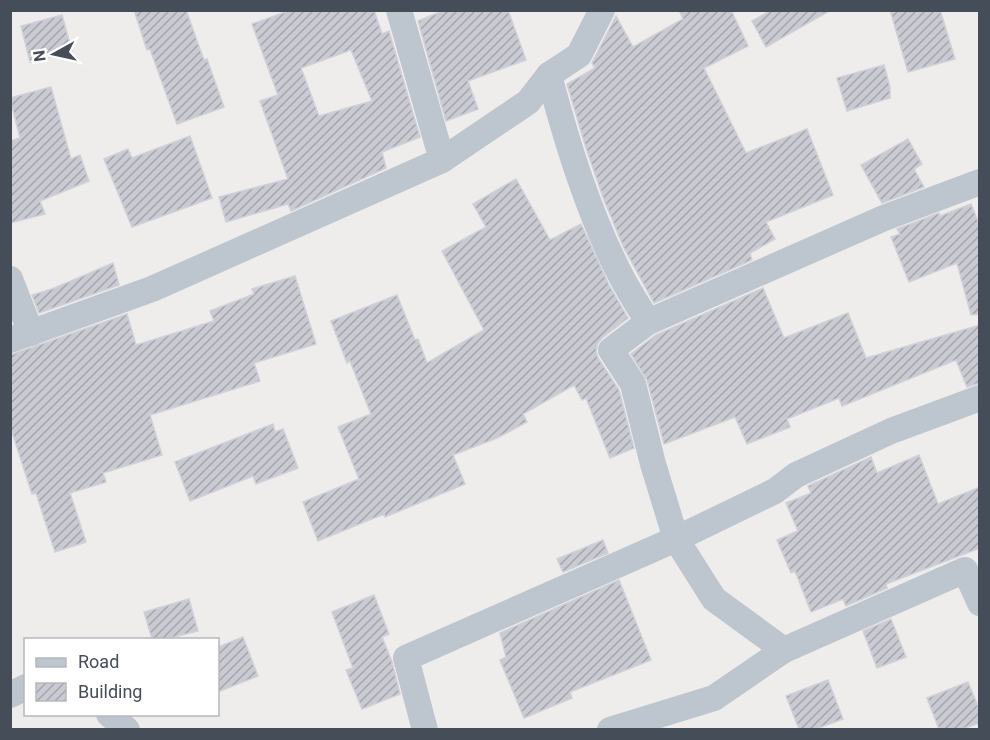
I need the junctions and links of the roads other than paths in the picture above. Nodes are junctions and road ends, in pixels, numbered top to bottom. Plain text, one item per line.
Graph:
1 (399, 10) edge
2 (602, 10) edge
3 (549, 75) junction
4 (442, 160) junction
5 (980, 182) edge
6 (10, 279) edge
7 (648, 322) junction
8 (21, 337) edge
9 (980, 398) edge
10 (676, 539) junction
11 (980, 603) edge
12 (784, 650) junction
13 (24, 688) edge
14 (10, 695) edge
15 (111, 716) edge
16 (127, 729) edge
17 (425, 729) edge
18 (610, 729) edge

1 - 4 street
2 - 3 street
3 - 4 street
3 - 7 street
4 - 8 street
5 - 7 street
6 - 8 street
7 - 10 street
9 - 10 street
10 - 12 street
10 - 17 street
11 - 12 street
12 - 18 street
13 - 14 street
15 - 16 street

